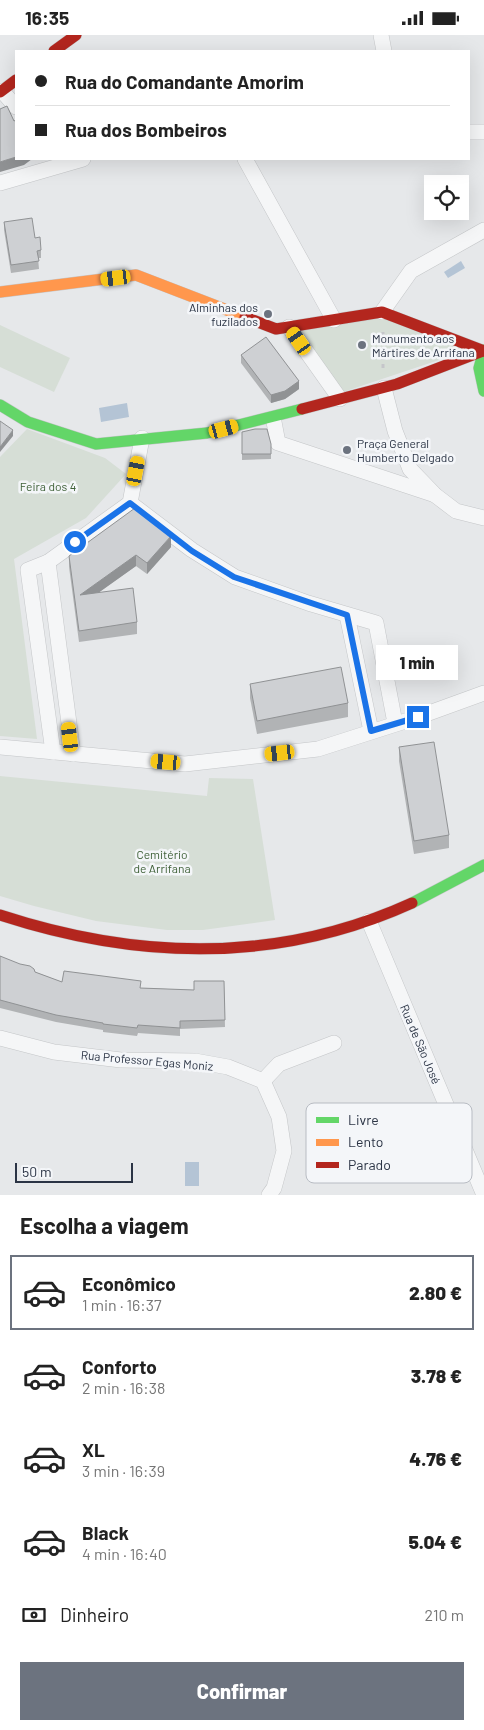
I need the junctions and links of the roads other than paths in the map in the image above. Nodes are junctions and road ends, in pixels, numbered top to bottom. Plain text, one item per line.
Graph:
1 (76, 35) edge
2 (381, 35) edge
3 (55, 50) edge
4 (384, 50) edge
5 (15, 81) edge
6 (1, 91) edge
7 (15, 106) edge
8 (470, 132) edge
9 (484, 132) edge
10 (246, 160) edge
11 (65, 161) edge
12 (0, 183) edge
13 (484, 230) edge
14 (0, 292) edge
15 (382, 312) junction
16 (334, 320) junction
17 (289, 327) junction
18 (484, 351) edge
19 (384, 387) junction
20 (484, 391) edge
21 (340, 399) junction
22 (0, 405) edge
23 (274, 422) dead end
24 (142, 439) junction
25 (435, 495) junction
26 (130, 503) junction
27 (484, 518) edge
28 (48, 562) junction
29 (347, 615) junction
30 (57, 634) junction
31 (37, 637) junction
32 (484, 693) edge
33 (396, 723) junction
34 (371, 731) junction
35 (0, 747) edge
36 (53, 752) junction
37 (73, 754) junction
38 (484, 865) edge
39 (0, 915) edge
40 (369, 921) junction
41 (0, 1038) edge
42 (334, 1043) dead end
43 (263, 1081) junction
44 (445, 1103) edge
45 (472, 1166) edge
46 (269, 1195) edge
47 (484, 1195) edge

1 - 3 street
2 - 4 street
5 - 6 street
6 - 7 street
8 - 9 street
10 - 16 street
11 - 12 street
13 - 15 street
14 - 17 street
15 - 16 street
15 - 18 street
16 - 17 street
17 - 21 street
18 - 19 street
18 - 20 street
19 - 21 street
19 - 25 street
21 - 24 street
22 - 24 street
23 - 25 street
24 - 26 street
25 - 27 street
26 - 28 street
26 - 29 street
28 - 30 street
28 - 31 street
29 - 33 street
29 - 34 street
30 - 31 street
30 - 37 street
31 - 36 street
32 - 33 street
33 - 34 street
34 - 37 street
35 - 36 street
36 - 37 street
38 - 40 street
39 - 40 street
40 - 44 street, Rua de São José
41 - 43 street, Rua Professor Egas Moniz
42 - 43 street
43 - 46 street
45 - 47 street, Rua de São José

